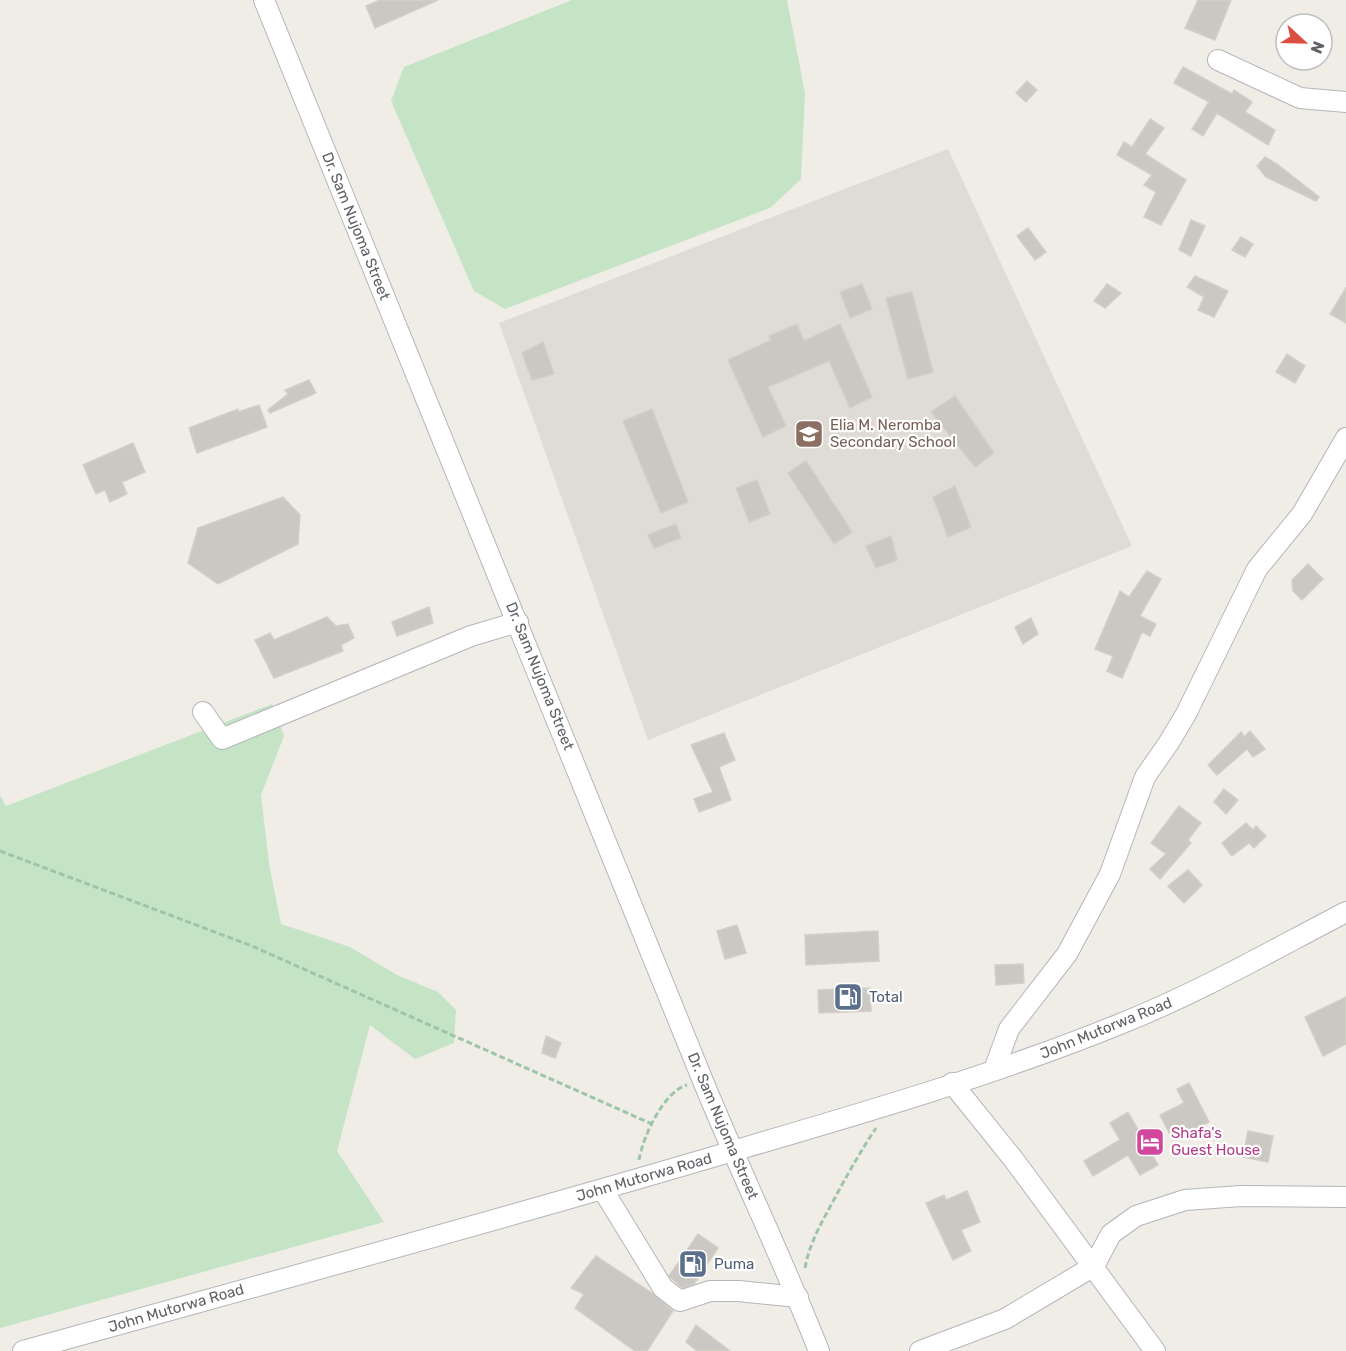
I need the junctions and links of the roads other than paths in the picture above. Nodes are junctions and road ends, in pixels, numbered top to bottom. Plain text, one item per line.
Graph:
1 (264, 0) edge
2 (1218, 60) dead end
3 (1346, 102) edge
4 (1346, 438) edge
5 (518, 622) junction
6 (203, 712) dead end
7 (1346, 912) edge
8 (994, 1070) junction
9 (952, 1083) junction
10 (732, 1151) junction
11 (603, 1190) junction
12 (1346, 1197) edge
13 (1094, 1266) junction
14 (798, 1297) junction
15 (23, 1351) edge
16 (819, 1351) edge
17 (920, 1351) edge
18 (1155, 1351) edge

1 - 5 street, Dr. Sam Nujoma Street
2 - 3 street
4 - 8 street
5 - 6 street
5 - 10 street, Dr. Sam Nujoma Street
7 - 8 street, John Mutorwa Road
8 - 9 street, John Mutorwa Road
9 - 10 street, John Mutorwa Road
9 - 13 street
10 - 11 street, John Mutorwa Road
10 - 14 street, Dr. Sam Nujoma Street
11 - 14 street
11 - 15 street, John Mutorwa Road
12 - 13 street
13 - 17 street
13 - 18 street
14 - 16 street, Dr. Sam Nujoma Street

